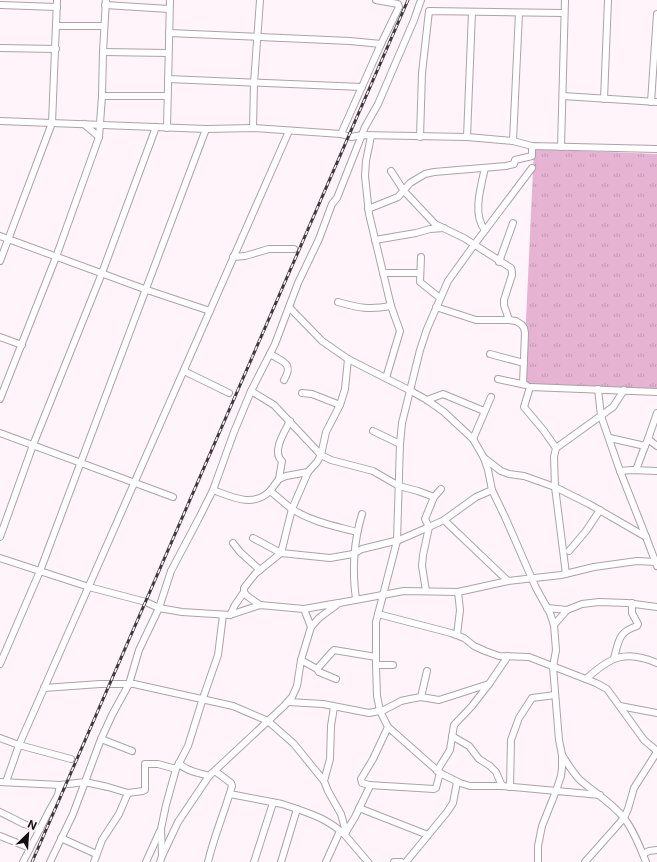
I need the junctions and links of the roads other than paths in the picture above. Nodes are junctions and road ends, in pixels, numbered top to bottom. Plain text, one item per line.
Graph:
1 (57, 0) edge
2 (170, 0) edge
3 (260, 0) edge
4 (376, 0) edge
5 (421, 0) edge
6 (566, 0) edge
7 (608, 0) edge
8 (105, 2) edge
9 (0, 5) edge
10 (57, 7) junction
11 (169, 9) junction
12 (472, 12) junction
13 (519, 13) junction
14 (564, 13) junction
15 (657, 14) edge
16 (57, 26) junction
17 (104, 26) junction
18 (169, 33) junction
19 (257, 36) junction
20 (381, 44) junction
21 (0, 48) edge
22 (56, 49) junction
23 (103, 52) junction
24 (168, 53) junction
25 (168, 79) junction
26 (254, 83) junction
27 (362, 87) junction
28 (102, 96) junction
29 (167, 96) junction
30 (563, 96) junction
31 (604, 99) junction
32 (654, 102) edge
33 (1, 123) edge
34 (52, 124) junction
35 (84, 124) junction
36 (99, 124) junction
37 (156, 128) junction
38 (167, 128) junction
39 (253, 128) junction
40 (206, 129) junction
41 (289, 131) junction
42 (341, 134) junction
43 (362, 135) junction
44 (371, 136) junction
45 (99, 137) junction
46 (420, 137) junction
47 (467, 137) junction
48 (513, 141) junction
49 (532, 146) junction
50 (561, 147) junction
51 (657, 149) edge
52 (485, 168) junction
53 (532, 168) dead end
54 (391, 171) dead end
55 (404, 191) junction
56 (368, 209) junction
57 (513, 223) dead end
58 (445, 228) junction
59 (485, 230) junction
60 (0, 236) edge
61 (8, 239) junction
62 (375, 240) junction
63 (474, 245) junction
64 (294, 249) dead end
65 (56, 257) junction
66 (233, 257) junction
67 (421, 257) dead end
68 (0, 261) edge
69 (499, 262) junction
70 (102, 273) junction
71 (383, 273) junction
72 (420, 273) junction
73 (147, 290) junction
74 (440, 298) junction
75 (338, 302) dead end
76 (391, 306) junction
77 (289, 307) junction
78 (436, 307) junction
79 (210, 311) junction
80 (509, 320) junction
81 (0, 337) edge
82 (22, 345) junction
83 (270, 354) junction
84 (490, 354) dead end
85 (348, 359) junction
86 (524, 363) junction
87 (184, 371) junction
88 (386, 378) junction
89 (498, 379) dead end
90 (284, 380) dead end
91 (523, 384) junction
92 (530, 387) junction
93 (598, 389) junction
94 (624, 390) junction
95 (251, 391) junction
96 (410, 391) junction
97 (657, 392) edge
98 (229, 393) dead end
99 (302, 393) dead end
100 (491, 397) dead end
101 (0, 399) edge
102 (427, 400) junction
103 (340, 404) junction
104 (484, 411) junction
105 (657, 413) edge
106 (601, 416) junction
107 (290, 421) junction
108 (374, 431) dead end
109 (0, 433) edge
110 (610, 438) junction
111 (473, 439) junction
112 (648, 439) junction
113 (400, 444) junction
114 (33, 446) junction
115 (644, 446) junction
116 (657, 446) edge
117 (556, 448) junction
118 (321, 456) junction
119 (484, 458) junction
120 (331, 460) junction
121 (80, 462) junction
122 (311, 470) junction
123 (636, 470) junction
124 (620, 471) junction
125 (657, 471) edge
126 (279, 479) junction
127 (135, 482) junction
128 (399, 486) junction
129 (555, 487) junction
130 (441, 489) dead end
131 (213, 490) junction
132 (492, 490) junction
133 (270, 491) junction
134 (173, 497) dead end
135 (434, 497) junction
136 (292, 509) junction
137 (600, 510) junction
138 (362, 514) dead end
139 (444, 520) junction
140 (429, 527) junction
141 (357, 532) junction
142 (0, 537) edge
143 (646, 537) junction
144 (253, 538) dead end
145 (397, 541) junction
146 (234, 543) dead end
147 (570, 551) dead end
148 (281, 553) junction
149 (356, 553) junction
150 (0, 558) edge
151 (656, 564) edge
152 (260, 570) junction
153 (40, 571) junction
154 (566, 574) junction
155 (532, 579) junction
156 (508, 581) junction
157 (89, 587) junction
158 (426, 590) junction
159 (244, 592) junction
160 (458, 592) junction
161 (383, 595) junction
162 (356, 599) junction
163 (339, 602) junction
164 (632, 603) junction
165 (260, 605) junction
166 (657, 607) edge
167 (159, 608) junction
168 (547, 608) junction
169 (304, 609) junction
170 (567, 610) junction
171 (378, 614) junction
172 (223, 615) junction
173 (230, 615) junction
174 (554, 625) junction
175 (311, 627) junction
176 (457, 635) junction
177 (508, 656) junction
178 (376, 657) junction
179 (614, 658) junction
180 (301, 660) junction
181 (657, 663) edge
182 (0, 664) edge
183 (376, 665) junction
184 (394, 665) dead end
185 (553, 667) junction
186 (317, 669) junction
187 (427, 671) dead end
188 (336, 679) dead end
189 (586, 679) junction
190 (129, 684) junction
191 (489, 684) junction
192 (44, 688) junction
193 (555, 695) junction
194 (421, 697) junction
195 (202, 698) junction
196 (288, 702) junction
197 (334, 706) junction
198 (620, 706) junction
199 (380, 711) junction
200 (657, 713) edge
201 (268, 721) junction
202 (388, 727) junction
203 (452, 736) junction
204 (0, 738) edge
205 (101, 739) junction
206 (19, 745) junction
207 (132, 751) dead end
208 (657, 752) edge
209 (562, 755) junction
210 (71, 759) dead end
211 (179, 763) junction
212 (176, 769) junction
213 (215, 771) junction
214 (438, 772) junction
215 (209, 776) junction
216 (3, 782) edge
217 (84, 782) junction
218 (324, 782) junction
219 (457, 782) junction
220 (60, 785) junction
221 (370, 785) junction
222 (502, 786) junction
223 (510, 787) junction
224 (556, 791) junction
225 (128, 792) junction
226 (230, 794) junction
227 (600, 795) junction
228 (273, 802) junction
229 (359, 808) junction
230 (297, 809) junction
231 (0, 812) edge
232 (624, 818) junction
233 (40, 829) junction
234 (161, 829) junction
235 (343, 832) junction
236 (428, 835) junction
237 (0, 836) edge
238 (61, 838) junction
239 (30, 848) junction
240 (657, 850) edge
241 (96, 854) junction
242 (643, 854) junction
243 (161, 860) edge
244 (23, 862) edge
245 (50, 862) edge
246 (94, 862) edge
247 (146, 862) edge
248 (208, 862) edge
249 (254, 862) edge
250 (281, 862) edge
251 (326, 862) edge
252 (368, 862) edge
253 (394, 862) edge
254 (401, 862) edge
255 (406, 862) edge
256 (538, 862) edge
257 (584, 862) edge
258 (646, 862) edge

1 - 10 street
2 - 11 street
3 - 19 street
4 - 20 street
5 - 43 street
6 - 14 street
7 - 31 street
8 - 11 street
8 - 17 street
9 - 10 street
10 - 16 street
11 - 18 street
12 - 13 street
12 - 46 street
12 - 47 street
13 - 14 street
13 - 48 street
14 - 30 street
15 - 32 street
16 - 17 street
16 - 22 street
17 - 23 street
18 - 19 street
18 - 24 street
19 - 20 street
19 - 26 street
20 - 27 street
21 - 22 street
22 - 34 street
23 - 24 street
23 - 28 street
24 - 25 street
25 - 26 street
25 - 29 street
26 - 27 street
26 - 39 street
27 - 42 street
28 - 29 street
28 - 36 street
29 - 38 street
30 - 31 street
30 - 50 street
31 - 32 street
33 - 34 street
34 - 35 street
34 - 61 street
35 - 36 street
35 - 45 street
36 - 37 street
36 - 45 street
37 - 38 street
37 - 70 street
38 - 40 street
39 - 40 street
39 - 41 street
40 - 73 street
41 - 42 street
41 - 66 street
42 - 43 street
43 - 44 street
43 - 77 street
44 - 46 street
44 - 56 street
45 - 65 street
46 - 47 street
47 - 48 street
48 - 49 street
49 - 50 street
49 - 52 street
50 - 51 street
52 - 55 street
52 - 59 street
53 - 59 street
54 - 55 street
55 - 56 street
55 - 58 street
56 - 62 street
57 - 69 street
58 - 62 street
58 - 63 street
59 - 63 street
60 - 61 street
61 - 65 street
61 - 68 street
62 - 71 street
63 - 69 street
63 - 74 street
64 - 66 street
65 - 70 street
65 - 82 street
66 - 79 street
67 - 72 street
69 - 80 street
70 - 73 street
70 - 114 street
71 - 72 street
71 - 76 street
72 - 74 street
73 - 79 street
73 - 121 street
74 - 78 street
75 - 76 street
76 - 88 street
77 - 83 street
77 - 85 street
78 - 80 street
78 - 96 street
79 - 87 street
80 - 86 street
81 - 82 street
82 - 101 street
83 - 90 street
83 - 95 street
84 - 86 street
85 - 88 street
85 - 103 street
86 - 91 street
87 - 98 street
87 - 127 street
88 - 96 street
89 - 91 street
91 - 92 street
92 - 93 street
92 - 117 street
93 - 94 street
93 - 106 street
94 - 97 street
94 - 106 street
95 - 107 street
95 - 131 street
96 - 102 street
96 - 113 street
99 - 103 street
100 - 104 street
102 - 104 street
102 - 111 street
103 - 118 street
104 - 111 street
105 - 112 street
106 - 110 street
106 - 117 street
107 - 118 street
107 - 126 street
108 - 113 street
109 - 114 street
110 - 115 street
110 - 124 street
111 - 119 street
112 - 115 street
112 - 116 street
113 - 128 street
114 - 121 street
114 - 142 street
115 - 123 street
117 - 129 street
118 - 120 street
118 - 122 street
119 - 129 street
119 - 132 street
120 - 122 street
120 - 128 street
121 - 127 street
121 - 153 street
122 - 126 street
122 - 136 street
123 - 124 street
123 - 125 street
124 - 143 street
126 - 133 street
127 - 134 street
127 - 157 street
128 - 135 street
128 - 145 street
129 - 137 street
129 - 154 street
130 - 135 street
131 - 133 street
131 - 167 street
132 - 139 street
132 - 155 street
133 - 136 street
135 - 140 street
136 - 141 street
136 - 148 street
137 - 143 street
137 - 147 street
138 - 141 street
139 - 140 street
139 - 156 street
140 - 145 street
140 - 158 street
141 - 149 street
143 - 151 street
144 - 148 street
145 - 149 street
145 - 161 street
146 - 152 street
148 - 149 street
148 - 152 street
149 - 162 street
150 - 153 street
151 - 154 street
152 - 159 street
153 - 157 street
153 - 182 street
154 - 155 street
155 - 156 street
155 - 168 street
156 - 160 street
157 - 167 street
157 - 192 street
158 - 160 street
158 - 161 street
159 - 165 street
159 - 173 street
160 - 176 street
161 - 162 street
161 - 171 street
162 - 163 street
163 - 169 street
163 - 175 street
164 - 166 street
164 - 170 street
164 - 179 street
165 - 169 street
165 - 173 street
167 - 172 street
167 - 190 street
168 - 170 street
168 - 174 street
169 - 175 street
170 - 174 street
171 - 176 street
171 - 178 street
172 - 173 street
172 - 195 street
174 - 185 street
175 - 180 street
176 - 177 street
177 - 185 street
177 - 191 street
178 - 183 street
178 - 186 street
179 - 181 street
179 - 189 street
180 - 186 street
180 - 196 street
183 - 184 street
183 - 199 street
185 - 189 street
185 - 193 street
186 - 188 street
187 - 194 street
189 - 198 street
190 - 192 street
190 - 195 street
190 - 205 street
191 - 194 street
191 - 203 street
192 - 206 street
193 - 209 street
193 - 223 street
194 - 199 street
195 - 201 street
195 - 211 street
196 - 197 street
196 - 201 street
197 - 199 street
197 - 218 street
198 - 200 street
198 - 208 street
199 - 202 street
201 - 213 street
201 - 218 street
202 - 214 street
202 - 221 street
203 - 214 street
203 - 222 street
204 - 206 street
205 - 207 street
205 - 217 street
206 - 210 street
206 - 216 street
208 - 232 street
209 - 224 street
209 - 227 street
211 - 212 street
211 - 215 street
212 - 225 street
212 - 234 street
213 - 215 street
213 - 226 street
214 - 219 street
214 - 221 street
215 - 243 street
216 - 220 street
217 - 220 street
217 - 225 street
217 - 238 street
218 - 235 street
219 - 222 street
219 - 236 street
220 - 233 street
221 - 229 street
222 - 223 street
223 - 224 street
224 - 227 street
224 - 256 street
225 - 241 street
226 - 228 street
226 - 248 street
227 - 232 street
228 - 230 street
228 - 249 street
229 - 235 street
229 - 236 street
230 - 235 street
230 - 250 street
231 - 233 street
232 - 242 street
232 - 257 street
233 - 239 street
234 - 243 street
234 - 247 street
235 - 251 street
235 - 252 street
236 - 255 street
237 - 239 street
238 - 241 street
238 - 245 street
239 - 244 street
240 - 242 street
241 - 246 street
242 - 258 street
253 - 254 street

